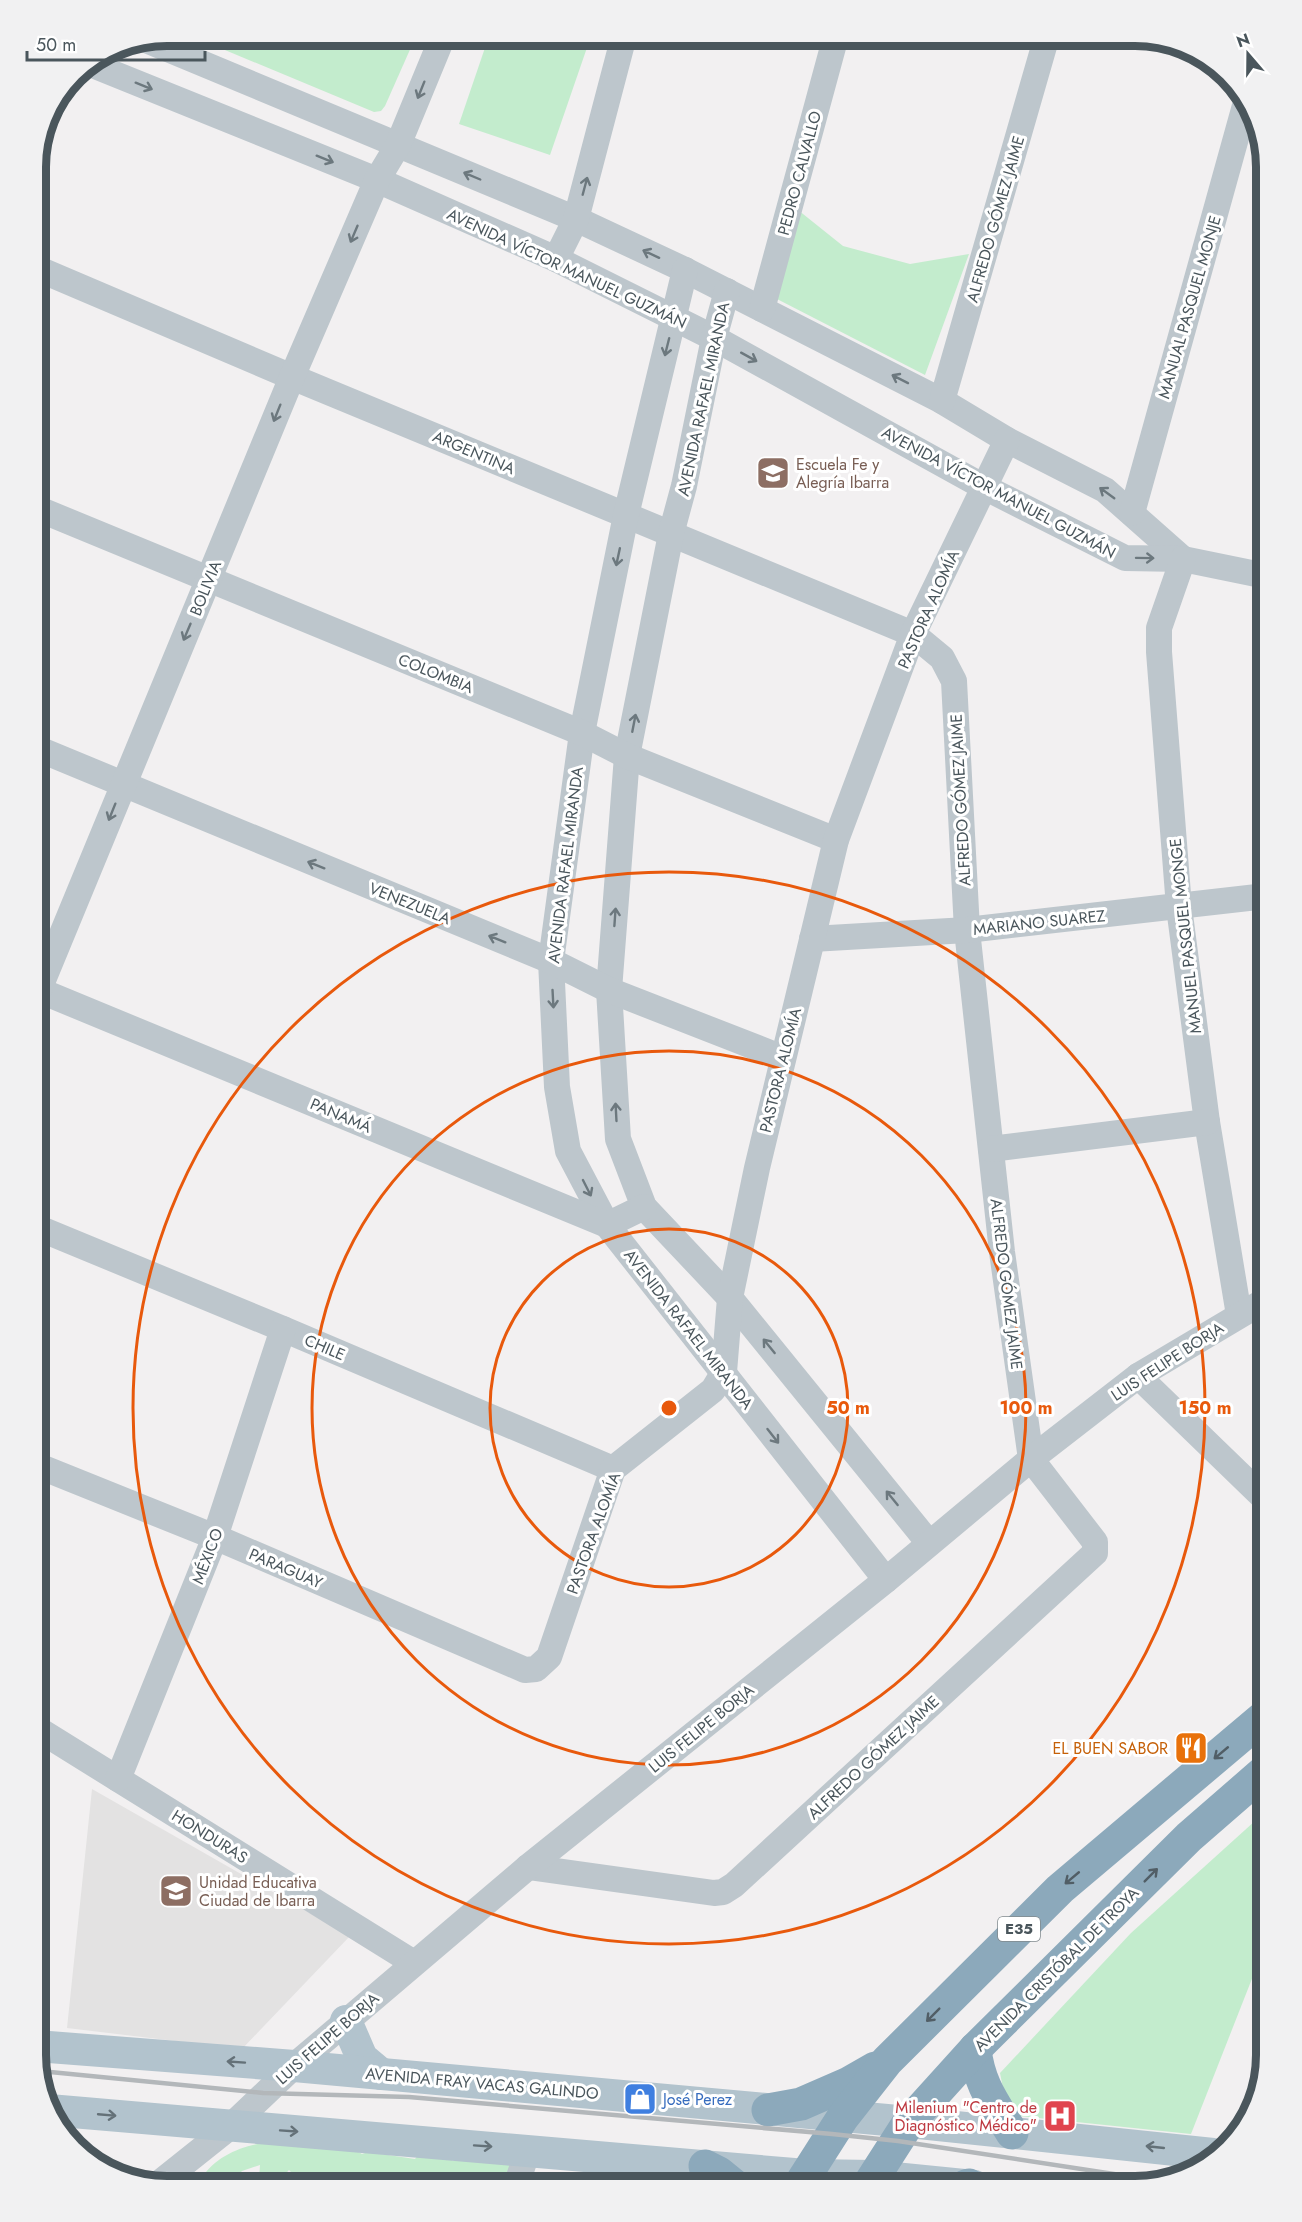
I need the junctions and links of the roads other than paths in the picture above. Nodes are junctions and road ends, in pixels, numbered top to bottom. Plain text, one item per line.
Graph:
1 (163, 47) edge
2 (438, 47) edge
3 (621, 47) edge
4 (833, 47) edge
5 (1044, 47) edge
6 (99, 68) edge
7 (1243, 114) edge
8 (398, 145) junction
9 (377, 180) junction
10 (576, 219) junction
11 (556, 259) junction
12 (685, 270) junction
13 (47, 273) edge
14 (727, 291) junction
15 (762, 309) junction
16 (674, 317) junction
17 (714, 338) junction
18 (292, 377) junction
19 (942, 401) junction
20 (1007, 440) junction
21 (984, 487) junction
22 (47, 513) edge
23 (1132, 513) junction
24 (626, 515) junction
25 (671, 534) junction
26 (1183, 559) junction
27 (1256, 574) edge
28 (209, 580) junction
29 (913, 634) junction
30 (582, 733) junction
31 (47, 752) edge
32 (627, 756) junction
33 (124, 785) junction
34 (836, 840) junction
35 (1256, 897) edge
36 (1179, 907) junction
37 (967, 930) junction
38 (812, 939) junction
39 (551, 961) junction
40 (47, 969) edge
41 (609, 990) junction
42 (47, 996) edge
43 (783, 1058) junction
44 (1207, 1122) junction
45 (991, 1149) junction
46 (644, 1207) junction
47 (606, 1225) junction
48 (46, 1231) edge
49 (730, 1298) junction
50 (1256, 1306) edge
51 (1239, 1315) junction
52 (283, 1329) junction
53 (724, 1372) junction
54 (1138, 1376) junction
55 (1031, 1459) junction
56 (46, 1469) edge
57 (614, 1469) junction
58 (1256, 1490) edge
59 (215, 1537) junction
60 (929, 1543) junction
61 (886, 1580) junction
62 (536, 1669) joint
63 (1256, 1723) edge
64 (46, 1734) edge
65 (118, 1779) junction
66 (1256, 1779) edge
67 (528, 1867) junction
68 (414, 1963) junction
69 (346, 2021) junction
70 (46, 2047) edge
71 (975, 2049) junction
72 (887, 2061) junction
73 (294, 2066) junction
74 (381, 2074) junction
75 (768, 2110) junction
76 (61, 2111) edge
77 (843, 2117) junction
78 (909, 2122) junction
79 (231, 2126) junction
80 (1012, 2133) junction
81 (528, 2150) junction
82 (1204, 2153) edge
83 (705, 2166) junction
84 (170, 2175) edge
85 (520, 2175) edge
86 (722, 2176) edge
87 (772, 2176) edge
88 (805, 2176) edge
89 (874, 2176) edge

1 - 8 street
2 -> 8 street, BOLIVIA
10 -> 3 street
4 - 15 street, PEDRO CALVALLO
5 - 19 street, ALFREDO GÓMEZ JAIME
6 -> 9 street, AVENIDA VÍCTOR MANUEL GUZMÁN
7 - 23 street, MANUAL PASQUEL MONJE
8 - 9 street, BOLIVIA
10 -> 8 street
9 - 11 street, AVENIDA VÍCTOR MANUEL GUZMÁN
9 -> 18 street, BOLIVIA
10 - 11 street
12 -> 10 street
11 - 16 street, AVENIDA VÍCTOR MANUEL GUZMÁN
12 - 14 street
12 - 16 street, AVENIDA RAFAEL MIRANDA
13 - 18 street, ARGENTINA
14 - 15 street
14 - 17 street, AVENIDA RAFAEL MIRANDA
19 -> 15 street
16 - 17 street, AVENIDA VÍCTOR MANUEL GUZMÁN
16 -> 24 street, AVENIDA RAFAEL MIRANDA
17 -> 21 street, AVENIDA VÍCTOR MANUEL GUZMÁN
17 - 25 street, AVENIDA RAFAEL MIRANDA
18 - 24 street, ARGENTINA
18 -> 28 street, BOLIVIA
19 - 20 street
20 - 21 street, PASTORA ALOMÍA
23 -> 20 street
21 -> 26 street, AVENIDA VÍCTOR MANUEL GUZMÁN
21 - 29 street, PASTORA ALOMÍA
22 - 28 street, COLOMBIA
23 - 26 street
24 - 25 street, ARGENTINA
24 -> 30 street, AVENIDA RAFAEL MIRANDA
25 - 29 street, ARGENTINA
32 -> 25 street, AVENIDA RAFAEL MIRANDA
26 - 27 street, AVENIDA VÍCTOR MANUEL GUZMÁN
26 - 36 street, MANUEL PASQUEL MONGE
28 - 30 street, COLOMBIA
28 -> 33 street, BOLIVIA
29 - 34 street, PASTORA ALOMÍA
29 - 37 street, ALFREDO GÓMEZ JAIME
30 - 32 street, COLOMBIA
30 - 39 street, AVENIDA RAFAEL MIRANDA
31 - 33 street, VENEZUELA
32 - 34 street, COLOMBIA
41 -> 32 street, AVENIDA RAFAEL MIRANDA
39 -> 33 street, VENEZUELA
33 -> 40 street, BOLIVIA
34 - 38 street, PASTORA ALOMÍA
35 - 36 street, MARIANO SUAREZ
36 - 37 street, MARIANO SUAREZ
36 - 44 street, MANUEL PASQUEL MONGE
37 - 38 street, MARIANO SUAREZ
37 - 45 street, ALFREDO GÓMEZ JAIME
38 - 43 street, PASTORA ALOMÍA
39 - 41 street, VENEZUELA
39 -> 47 street, AVENIDA RAFAEL MIRANDA
41 - 43 street, VENEZUELA
46 -> 41 street, AVENIDA RAFAEL MIRANDA
42 - 47 street, PANAMÁ
43 - 49 street, PASTORA ALOMÍA
44 - 45 street
44 - 51 street, MANUEL PASQUEL MONGE
45 - 55 street, ALFREDO GÓMEZ JAIME
46 - 47 street
46 - 49 street, AVENIDA RAFAEL MIRANDA
47 - 53 street, AVENIDA RAFAEL MIRANDA
48 - 52 street, CHILE
49 - 53 street, PASTORA ALOMÍA
60 -> 49 street, AVENIDA RAFAEL MIRANDA
50 - 51 street, LUIS FELIPE BORJA
51 - 54 street, LUIS FELIPE BORJA
52 - 57 street, CHILE
52 - 59 street, MÉXICO
53 - 57 street, PASTORA ALOMÍA
53 -> 61 street, AVENIDA RAFAEL MIRANDA
54 - 55 street, LUIS FELIPE BORJA
54 - 58 street
55 - 60 street, LUIS FELIPE BORJA
55 - 67 street, ALFREDO GÓMEZ JAIME
56 - 59 street, PARAGUAY
57 - 62 street, PASTORA ALOMÍA
59 - 62 street, PARAGUAY
59 - 65 street, MÉXICO
60 - 61 street, LUIS FELIPE BORJA
61 - 67 street, LUIS FELIPE BORJA
63 -> 72 highway, E35
64 - 65 street, HONDURAS
65 - 68 street, HONDURAS
71 -> 66 highway, AVENIDA CRISTÓBAL DE TROYA
67 - 68 street, LUIS FELIPE BORJA
68 - 69 street, LUIS FELIPE BORJA
69 - 73 street, LUIS FELIPE BORJA
69 - 74 main road
73 -> 70 main road, AVENIDA FRAY VACAS GALINDO
71 - 78 highway, AVENIDA CRISTÓBAL DE TROYA
71 - 80 highway
72 - 75 highway
72 - 77 highway, E35
73 - 74 main road, AVENIDA FRAY VACAS GALINDO
73 - 79 street, LUIS FELIPE BORJA
74 - 75 main road, AVENIDA FRAY VACAS GALINDO
75 - 77 main road, AVENIDA FRAY VACAS GALINDO
76 -> 79 main road
77 - 78 main road, AVENIDA FRAY VACAS GALINDO
77 - 88 highway, E35
78 - 80 main road, AVENIDA FRAY VACAS GALINDO
78 - 89 highway, AVENIDA CRISTÓBAL DE TROYA
79 -> 81 main road
79 - 84 street, LUIS FELIPE BORJA
82 -> 80 main road, AVENIDA FRAY VACAS GALINDO
81 - 83 main road
81 - 85 street
83 - 86 highway
83 - 87 main road

